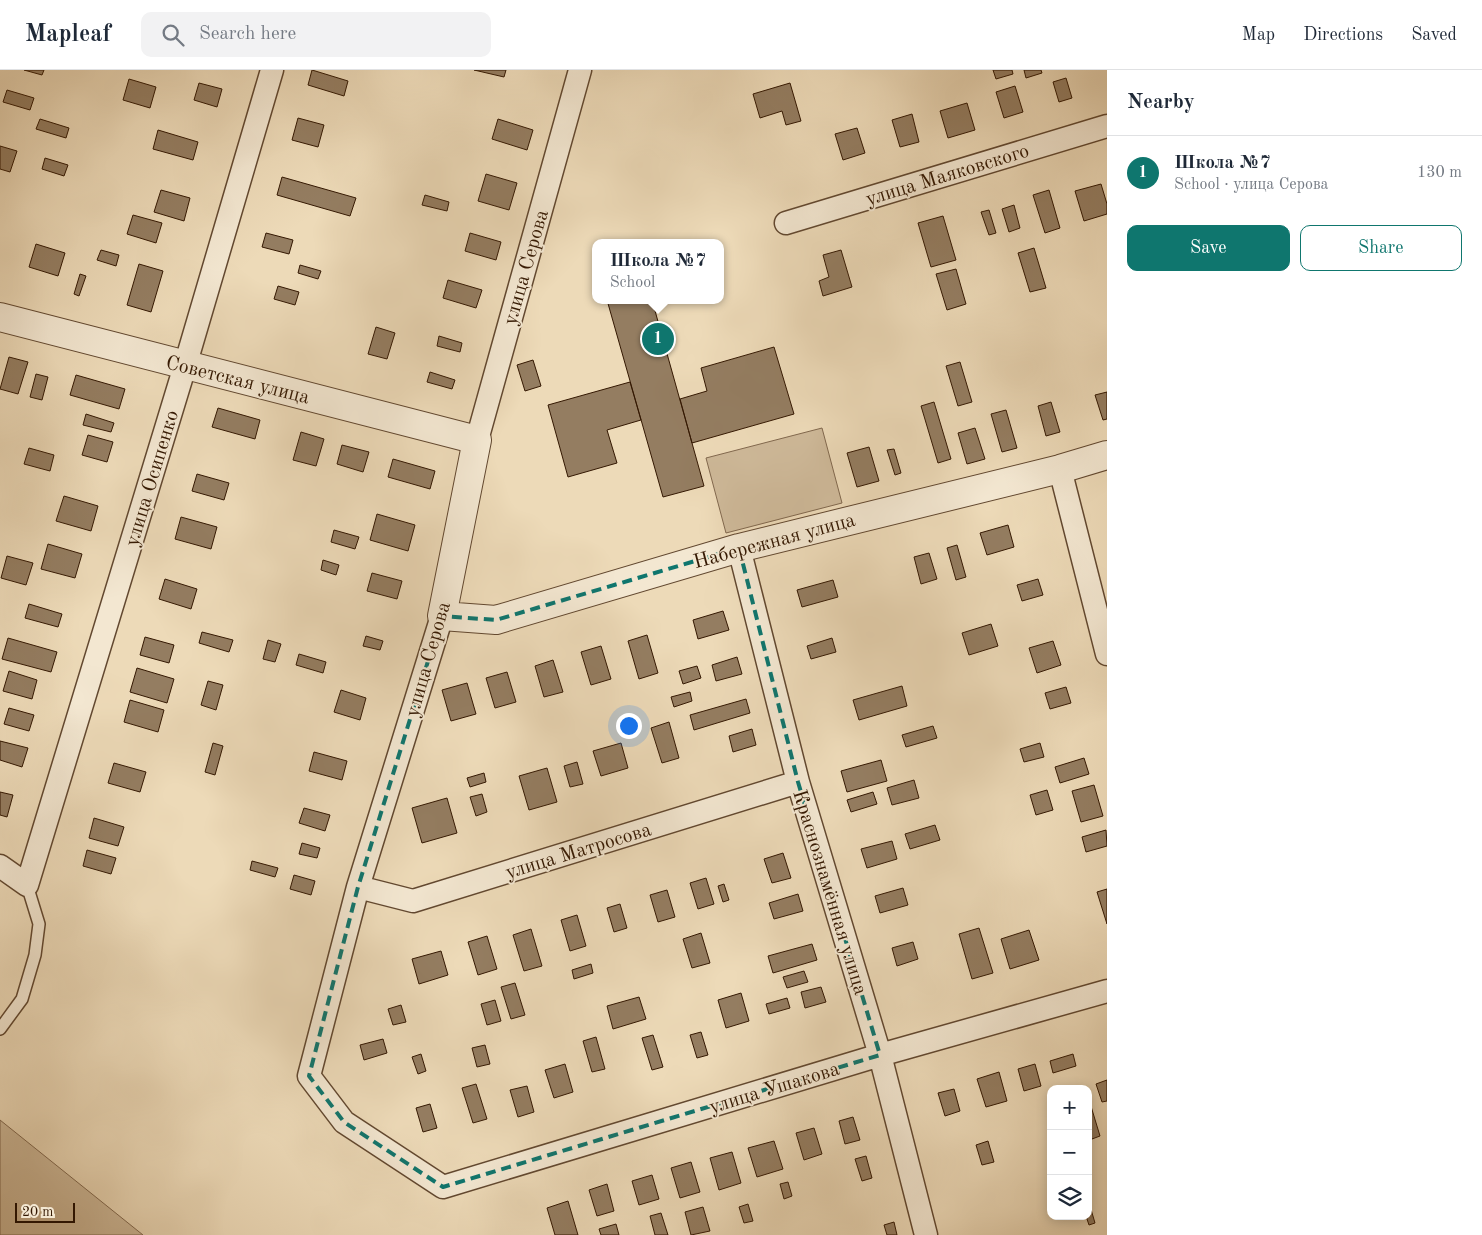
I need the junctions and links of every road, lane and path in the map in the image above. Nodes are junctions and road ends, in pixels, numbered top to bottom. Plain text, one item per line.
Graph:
1 (272, 70) edge
2 (580, 70) edge
3 (1107, 126) edge
4 (786, 223) dead end
5 (0, 317) edge
6 (185, 366) junction
7 (476, 440) junction
8 (1107, 455) edge
9 (1060, 469) junction
10 (739, 548) junction
11 (442, 616) junction
12 (1107, 654) edge
13 (798, 782) junction
14 (0, 866) edge
15 (27, 885) junction
16 (358, 887) junction
17 (1107, 991) edge
18 (0, 1029) edge
19 (880, 1055) junction
20 (443, 1186) joint
21 (926, 1235) edge

1 - 6 street, улица Осипенко
2 - 7 street, улица Серова
3 - 4 street, улица Маяковского
5 - 6 street, Советская улица
6 - 7 street, Советская улица
6 - 15 street, улица Осипенко
7 - 11 street, улица Серова
8 - 9 street, Набережная улица
9 - 10 street, Набережная улица
9 - 12 street
10 - 11 street, Набережная улица
10 - 13 street, Краснознамённая улица
11 - 16 street, улица Серова
13 - 16 street, улица Матросова
13 - 19 street, Краснознамённая улица
14 - 15 street
15 - 18 lane
16 - 20 street, улица Серова
17 - 19 street, улица Ушакова
19 - 20 street, улица Ушакова
19 - 21 street, Краснознамённая улица

